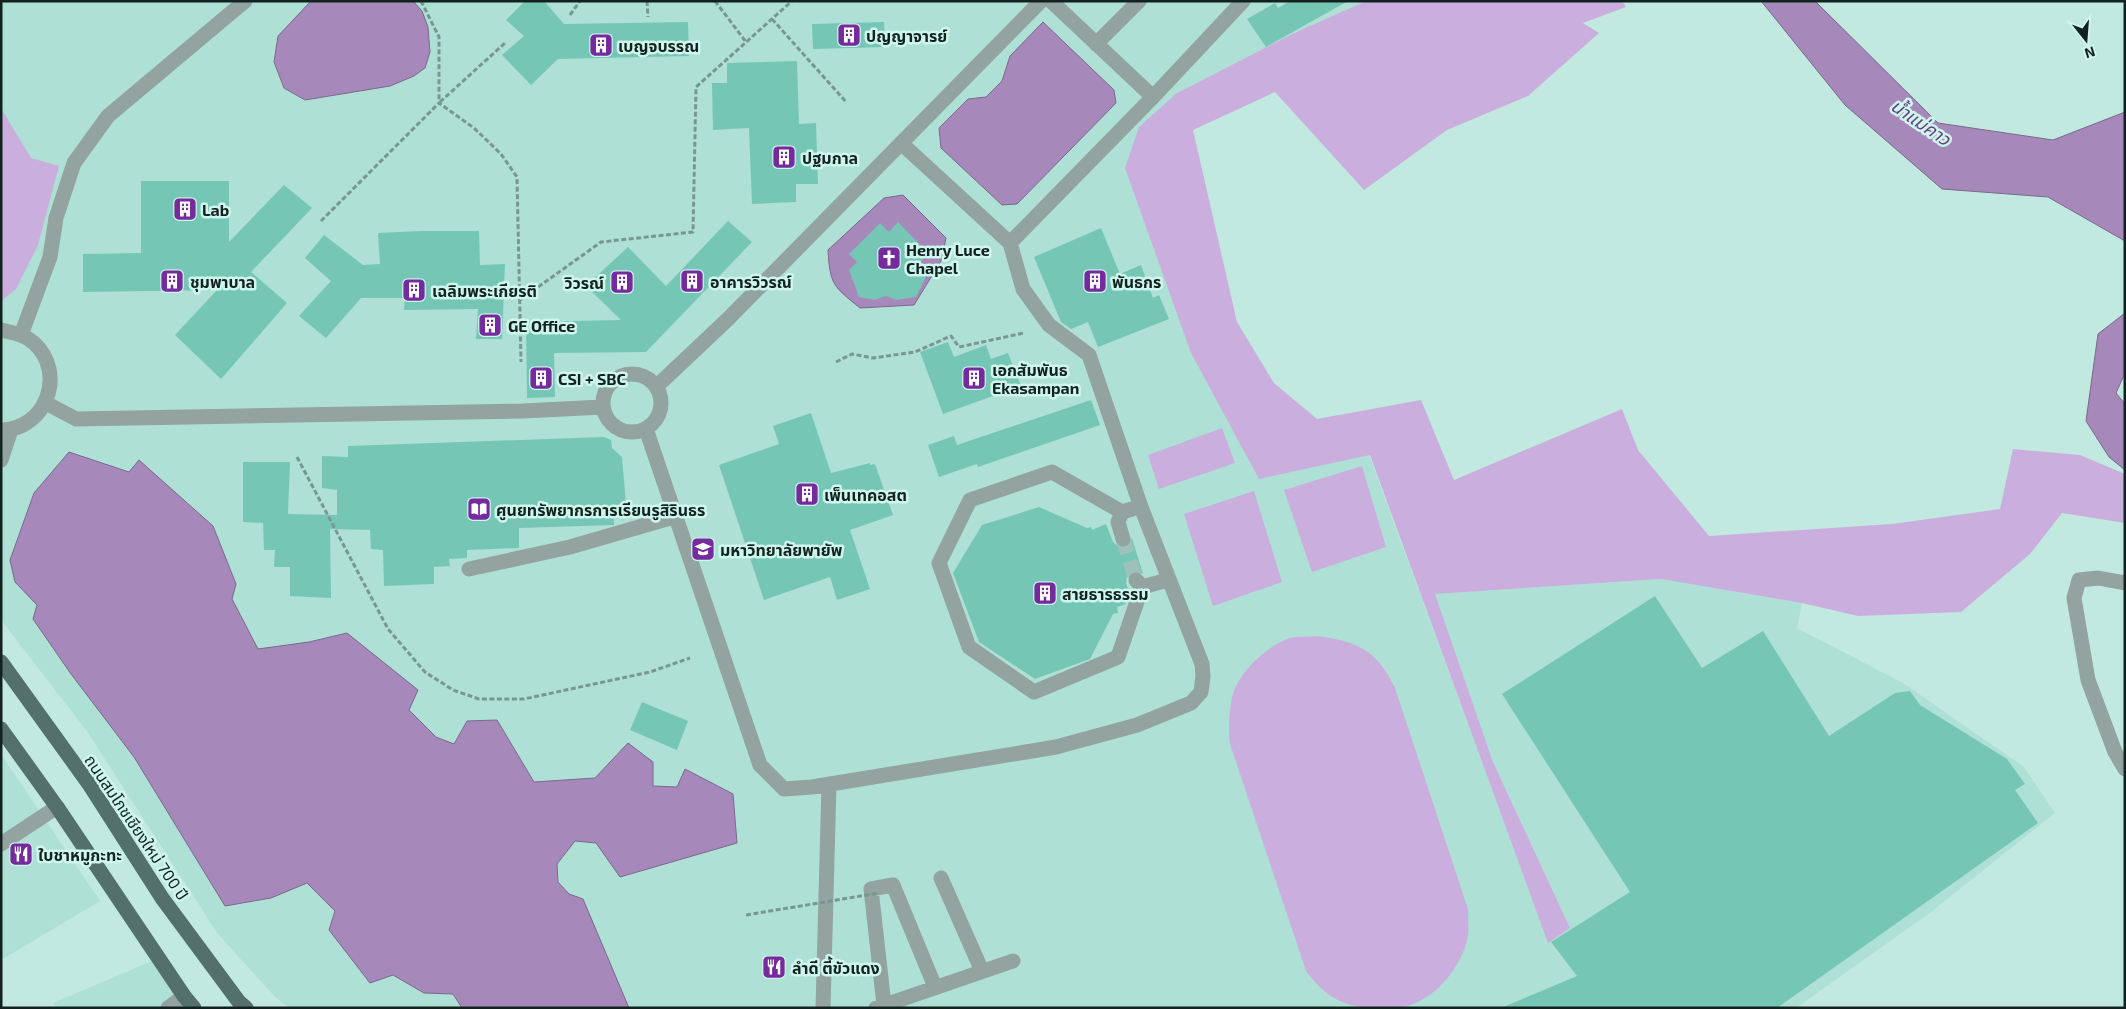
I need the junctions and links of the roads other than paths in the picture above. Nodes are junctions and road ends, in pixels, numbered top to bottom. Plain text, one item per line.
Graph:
1 (245, 1) edge
2 (1139, 1) edge
3 (1242, 1) edge
4 (1052, 2) edge
5 (1096, 44) junction
6 (1153, 97) junction
7 (901, 143) junction
8 (1010, 243) junction
9 (1, 330) edge
10 (21, 335) junction
11 (657, 386) junction
12 (46, 403) junction
13 (603, 408) junction
14 (646, 429) junction
15 (6, 430) edge
16 (1, 460) edge
17 (1141, 506) junction
18 (1122, 512) junction
19 (677, 516) junction
20 (1123, 539) tunnel mouth
21 (469, 569) dead end
22 (1168, 580) junction
23 (2125, 583) edge
24 (1, 662) edge
25 (1, 729) edge
26 (2125, 769) edge
27 (829, 784) junction
28 (57, 807) junction
29 (1, 844) edge
30 (941, 878) dead end
31 (1013, 961) dead end
32 (982, 971) junction
33 (935, 987) junction
34 (184, 996) junction
35 (880, 1006) edge
36 (168, 1008) edge
37 (194, 1008) edge
38 (246, 1008) edge
39 (823, 1008) edge

1 - 10 street
2 - 5 street
3 - 6 street
4 - 5 street
4 - 7 street
5 - 6 street
6 - 8 street
7 - 8 street
7 - 11 street
8 - 17 street
9 - 10 street
10 - 12 street
11 - 13 street
11 - 14 street
12 - 13 street
12 - 15 street
13 - 14 street
14 - 19 street
15 - 16 street
17 - 18 street
17 - 22 street
18 - 20 street
18 - 22 street
19 - 21 street
19 - 27 street
22 - 27 street
23 - 26 street
24 - 38 main road, ถนนสมโภชเชียงใหม่ 700 ปี
25 - 28 main road
27 - 39 street
28 - 29 street
28 - 34 main road
30 - 32 street
31 - 32 street
32 - 33 street
33 - 35 street
33 - 35 street
34 - 36 street
34 - 37 main road

